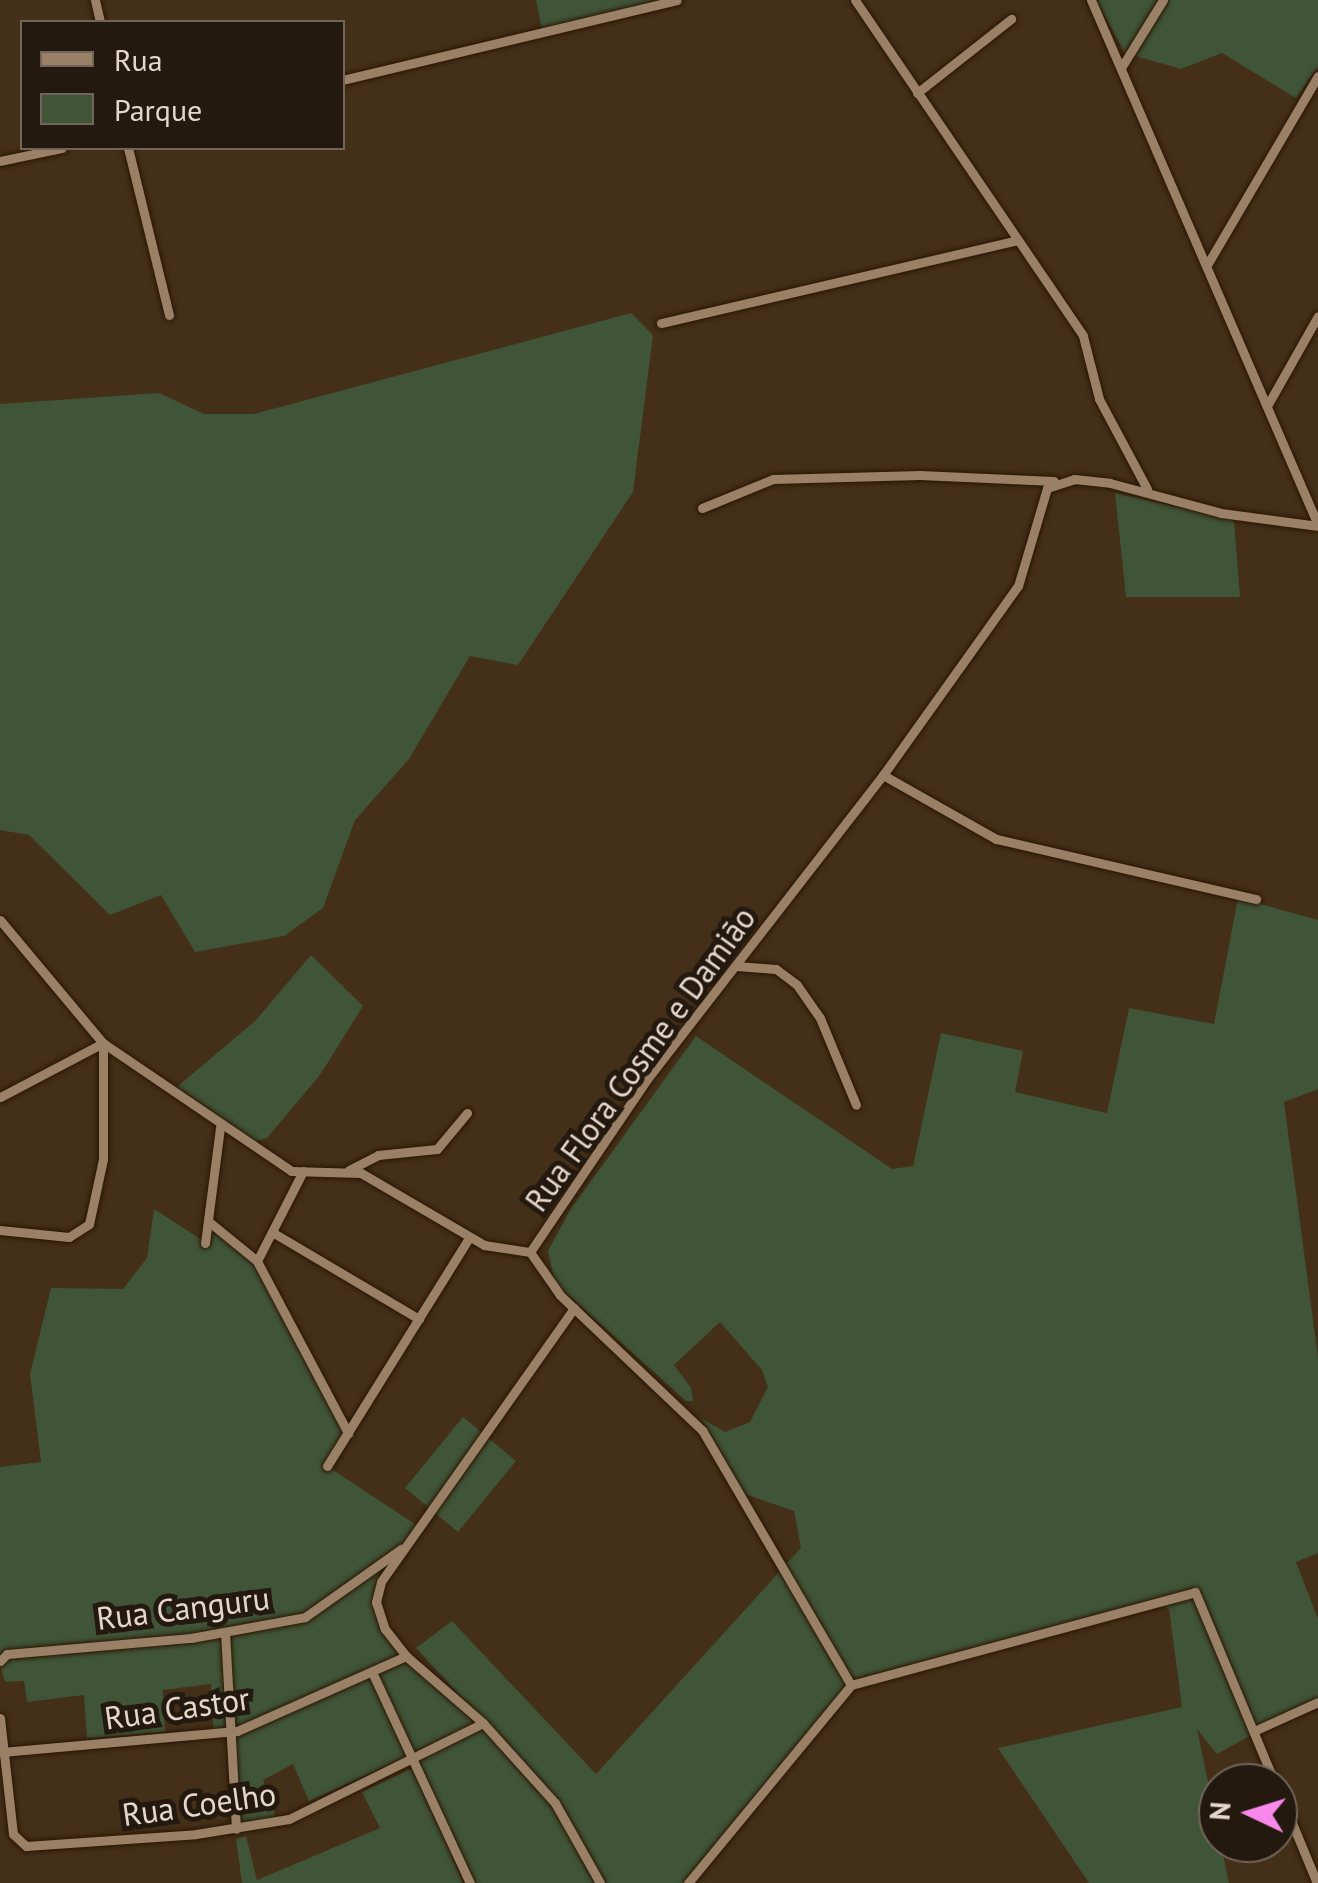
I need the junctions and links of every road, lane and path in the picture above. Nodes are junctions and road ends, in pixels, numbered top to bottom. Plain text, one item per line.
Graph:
1 (677, 0) edge
2 (855, 0) edge
3 (1092, 0) edge
4 (1163, 0) edge
5 (1011, 19) dead end
6 (1122, 68) junction
7 (1318, 76) edge
8 (345, 79) edge
9 (917, 93) junction
10 (52, 150) edge
11 (128, 150) edge
12 (0, 161) edge
13 (1017, 240) junction
14 (1207, 265) junction
15 (169, 316) dead end
16 (1318, 316) edge
17 (660, 323) dead end
18 (1266, 406) junction
19 (1054, 482) junction
20 (1147, 488) junction
21 (702, 508) dead end
22 (1318, 526) edge
23 (882, 775) junction
24 (1256, 899) dead end
25 (0, 920) edge
26 (736, 966) junction
27 (103, 1043) junction
28 (0, 1097) edge
29 (856, 1104) dead end
30 (467, 1113) dead end
31 (220, 1127) junction
32 (349, 1170) junction
33 (302, 1171) junction
34 (208, 1221) junction
35 (0, 1230) edge
36 (272, 1232) junction
37 (470, 1238) junction
38 (206, 1243) dead end
39 (530, 1252) junction
40 (257, 1261) junction
41 (574, 1308) junction
42 (419, 1319) junction
43 (348, 1433) junction
44 (327, 1466) dead end
45 (407, 1544) junction
46 (224, 1632) junction
47 (406, 1656) junction
48 (1, 1659) edge
49 (372, 1672) junction
50 (851, 1685) junction
51 (1318, 1702) edge
52 (0, 1718) edge
53 (483, 1723) junction
54 (1254, 1731) junction
55 (230, 1732) junction
56 (1, 1752) edge
57 (416, 1758) junction
58 (1267, 1763) edge
59 (236, 1829) junction
60 (1298, 1836) edge
61 (470, 1883) edge
62 (600, 1883) edge
63 (688, 1883) edge
64 (1318, 1883) edge

1 - 8 street
2 - 9 street
3 - 6 street
4 - 6 street
5 - 9 street
6 - 14 street
7 - 14 street
9 - 13 street
10 - 12 street
11 - 15 street
13 - 17 street
13 - 20 street
14 - 18 street
16 - 18 street
18 - 22 street
19 - 20 street
19 - 21 street
19 - 23 street, Rua Flora Cosme e Damião
20 - 22 street
23 - 24 street
23 - 26 street, Rua Flora Cosme e Damião
25 - 27 street
26 - 29 street
26 - 39 street, Rua Flora Cosme e Damião
27 - 28 street
27 - 31 street
27 - 35 street
30 - 32 street
31 - 33 street
31 - 34 street
32 - 33 street
32 - 37 street, Rua Flora Cosme e Damião
33 - 36 street
34 - 38 street
34 - 40 street
36 - 40 street
36 - 42 street
37 - 39 street, Rua Flora Cosme e Damião
37 - 42 street
39 - 41 street
40 - 43 street
41 - 45 street
41 - 50 street
42 - 43 street
43 - 44 street
45 - 46 street, Rua Canguru
45 - 47 street
46 - 48 street, Rua Canguru
46 - 55 street
47 - 49 street, Rua Castor
47 - 53 street
49 - 55 street, Rua Castor
49 - 57 street
50 - 54 street
50 - 63 street
51 - 54 street
52 - 56 street
53 - 57 street, Rua Coelho
53 - 62 street
54 - 58 street
55 - 56 street, Rua Castor
55 - 59 street
56 - 59 street, Rua Coelho
57 - 59 street, Rua Coelho
57 - 61 street
60 - 64 street

